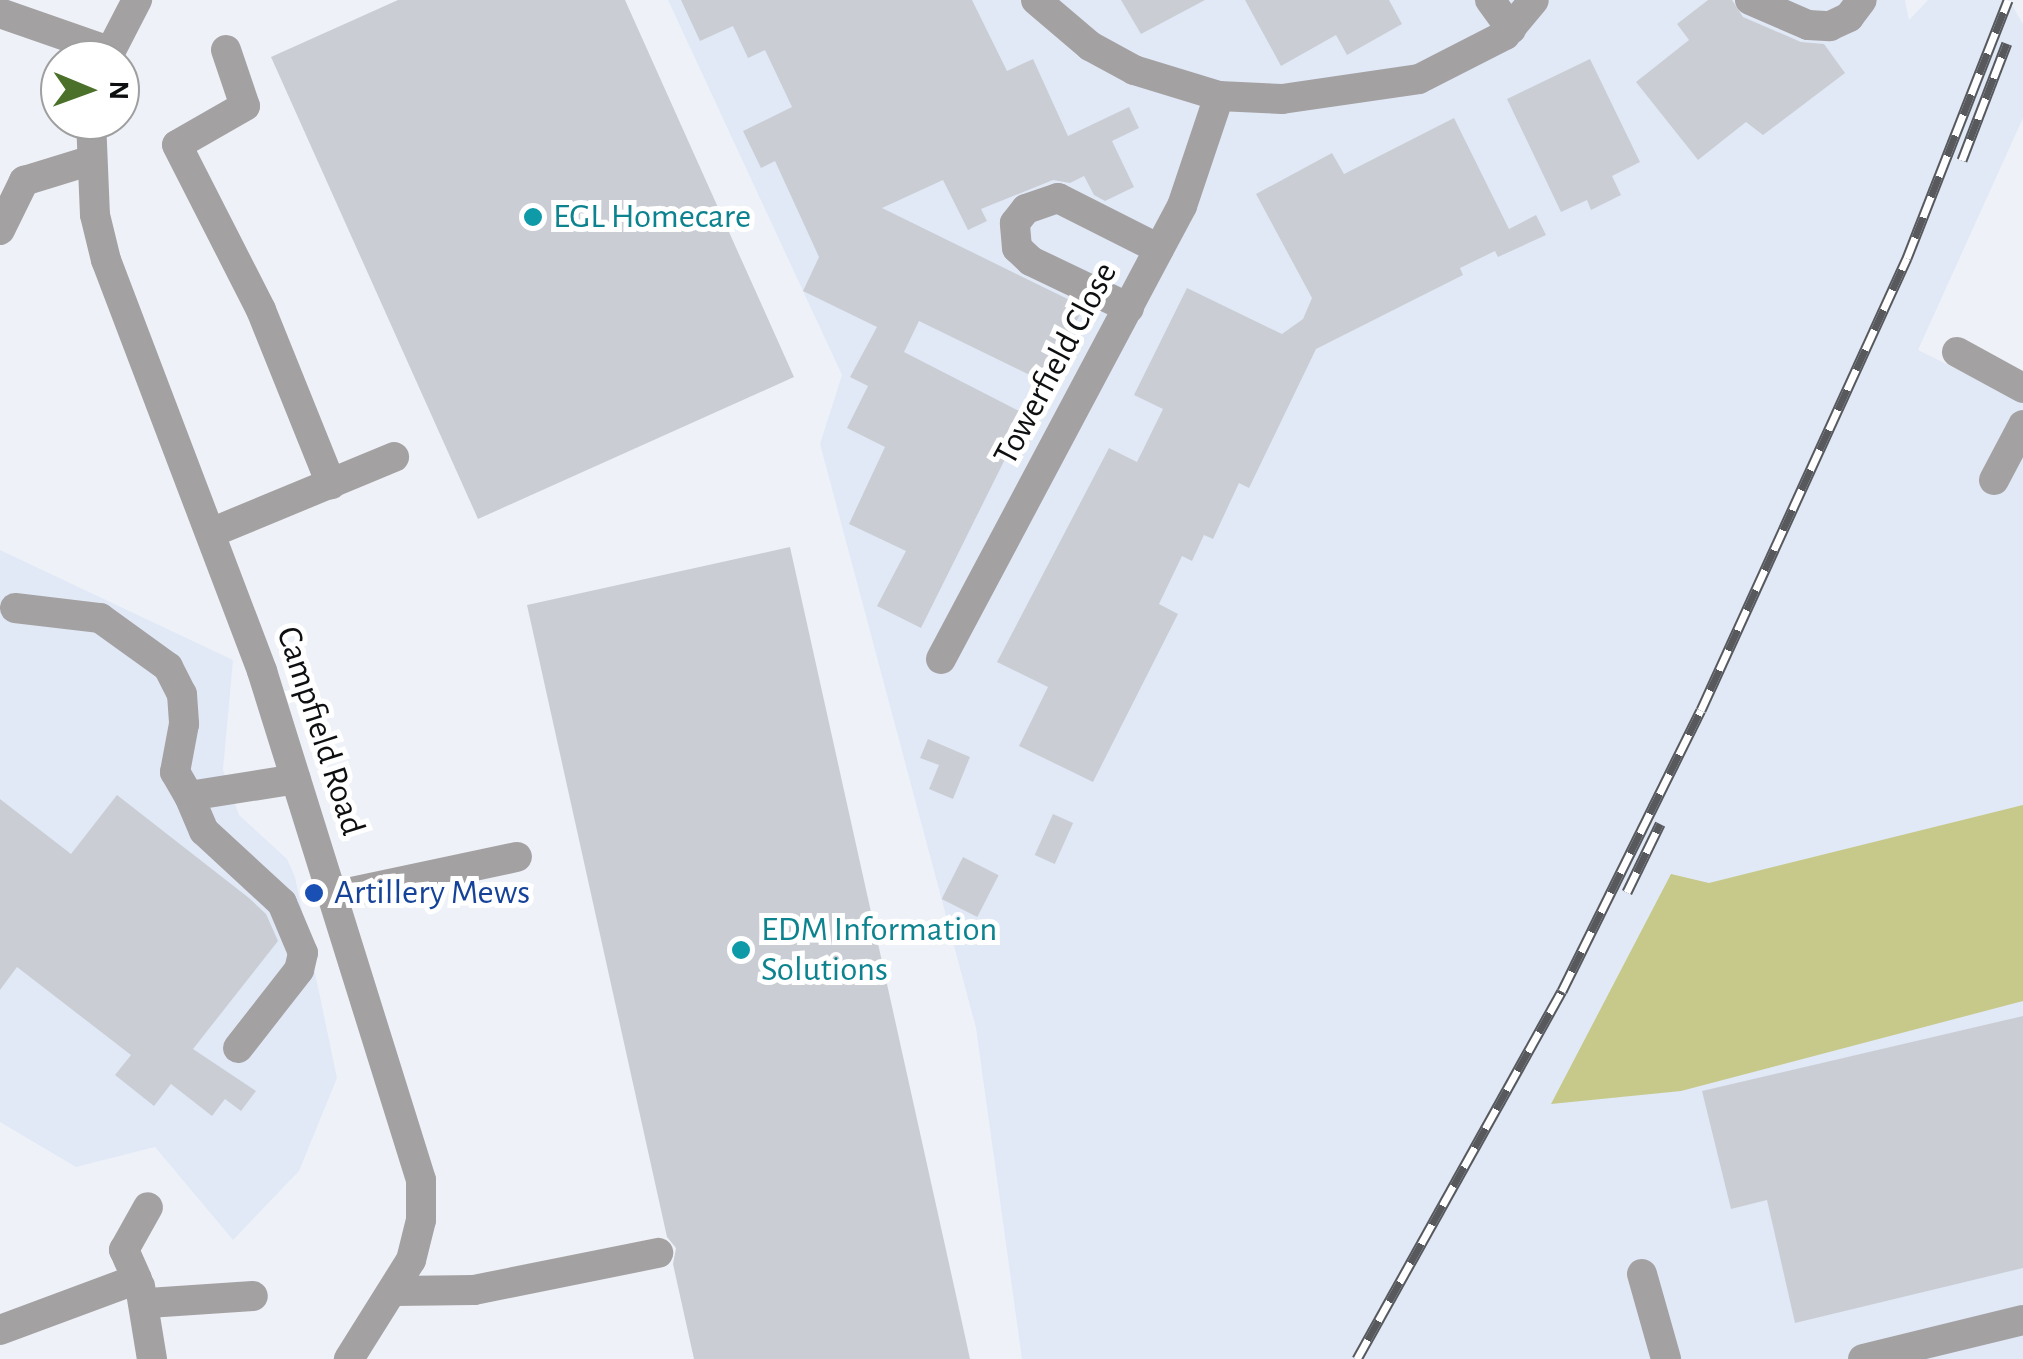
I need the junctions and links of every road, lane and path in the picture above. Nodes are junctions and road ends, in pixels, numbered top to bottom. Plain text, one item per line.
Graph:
1 (137, 0) edge
2 (1036, 0) edge
3 (1490, 0) edge
4 (1534, 0) edge
5 (1750, 0) edge
6 (1862, 0) edge
7 (0, 13) edge
8 (1510, 29) junction
9 (68, 40) edge
10 (116, 40) edge
11 (226, 50) dead end
12 (1220, 96) junction
13 (90, 140) edge
14 (89, 161) junction
15 (0, 230) edge
16 (1159, 249) junction
17 (1129, 308) junction
18 (1957, 352) dead end
19 (2023, 388) edge
20 (2023, 425) edge
21 (394, 457) dead end
22 (1994, 480) dead end
23 (331, 484) junction
24 (214, 532) junction
25 (14, 608) dead end
26 (941, 658) dead end
27 (296, 779) junction
28 (189, 796) junction
29 (517, 857) dead end
30 (333, 896) junction
31 (238, 1048) dead end
32 (148, 1207) dead end
33 (658, 1253) dead end
34 (1642, 1274) dead end
35 (142, 1291) junction
36 (395, 1291) junction
37 (253, 1296) dead end
38 (2023, 1320) edge
39 (0, 1330) edge
40 (152, 1359) edge
41 (349, 1359) edge
42 (1666, 1359) edge
43 (1863, 1359) edge

1 - 10 street
2 - 12 street
3 - 8 street
4 - 8 street
5 - 6 street
7 - 9 street
8 - 12 street
11 - 23 street
12 - 16 street, Towerfield Close
13 - 14 street, Campfield Road
14 - 15 street
14 - 24 street, Campfield Road
16 - 17 street, Towerfield Close
16 - 17 street
17 - 26 street, Towerfield Close
18 - 19 street
20 - 22 street
21 - 23 street
23 - 24 street
24 - 27 street, Campfield Road
25 - 28 street
27 - 28 street
27 - 30 street, Campfield Road
28 - 31 street
29 - 30 street
30 - 36 street, Campfield Road
32 - 35 street
33 - 36 street
34 - 42 street
35 - 37 street
35 - 39 street
35 - 40 street
36 - 41 street, Campfield Road
38 - 43 street

